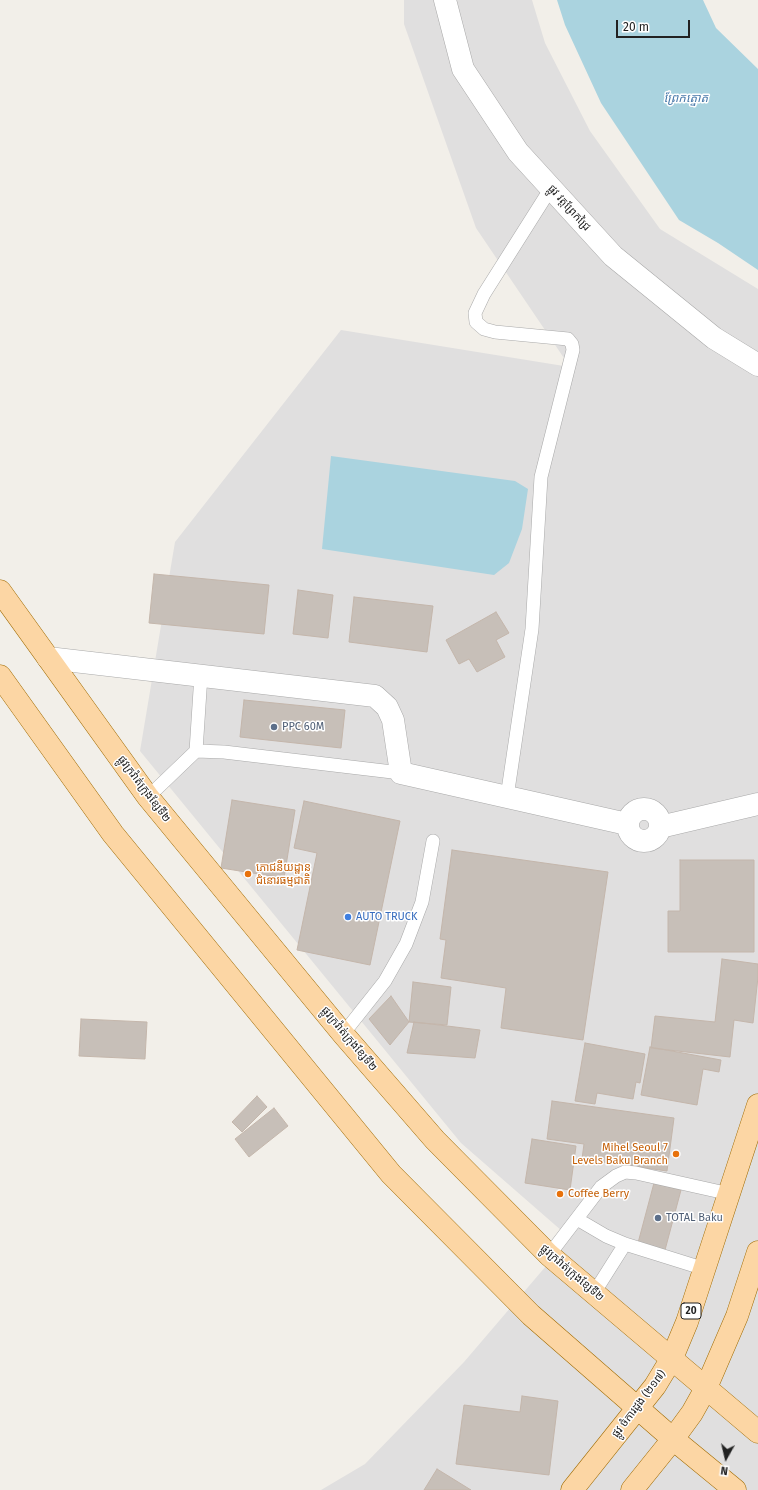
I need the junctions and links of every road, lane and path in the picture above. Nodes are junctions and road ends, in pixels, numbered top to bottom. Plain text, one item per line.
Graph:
1 (445, 0) edge
2 (551, 188) junction
3 (758, 365) edge
4 (0, 591) edge
5 (48, 658) junction
6 (201, 675) junction
7 (0, 676) edge
8 (196, 751) junction
9 (401, 773) junction
10 (148, 797) junction
11 (507, 797) junction
12 (758, 804) edge
13 (433, 841) dead end
14 (344, 1034) junction
15 (758, 1105) edge
16 (730, 1194) junction
17 (577, 1219) junction
18 (625, 1244) junction
19 (758, 1252) edge
20 (549, 1255) junction
21 (705, 1268) junction
22 (594, 1292) junction
23 (672, 1358) junction
24 (706, 1388) junction
25 (638, 1408) junction
26 (758, 1432) edge
27 (673, 1439) junction
28 (572, 1490) edge
29 (632, 1490) edge
30 (734, 1490) edge

1 - 2 street, ផ្លូវ វត្តព្រែកជ្រៃ
2 - 3 street, ផ្លូវ វត្តព្រែកជ្រៃ
2 - 11 lane
4 - 5 main road, ផ្លូវក្រវ៉ាត់ក្រុងខ្សែទី២
5 - 6 street
5 - 10 main road, ផ្លូវក្រវ៉ាត់ក្រុងខ្សែទី២
6 - 8 lane
6 - 9 street
7 - 25 main road
8 - 9 lane
8 - 10 lane
9 - 11 street
10 - 14 main road, ផ្លូវក្រវ៉ាត់ក្រុងខ្សែទី២
11 - 12 street
13 - 14 lane
14 - 20 main road, ផ្លូវក្រវ៉ាត់ក្រុងខ្សែទី២
15 - 16 main road, ផ្លូវ ចំការដូង (២១៧) / 20
16 - 17 lane
16 - 21 main road, ផ្លូវ ចំការដូង (២១៧) / 20
17 - 18 lane
17 - 20 lane
18 - 21 lane
18 - 22 lane
19 - 24 main road
20 - 22 main road, ផ្លូវក្រវ៉ាត់ក្រុងខ្សែទី២
21 - 23 main road, ផ្លូវ ចំការដូង (២១៧) / 20
22 - 23 main road, ផ្លូវក្រវ៉ាត់ក្រុងខ្សែទី២
23 - 24 main road, ផ្លូវក្រវ៉ាត់ក្រុងខ្សែទី២
23 - 25 main road, ផ្លូវ ចំការដូង (២១៧) / 20
24 - 26 main road, ផ្លូវក្រវ៉ាត់ក្រុងខ្សែទី២
24 - 27 main road
25 - 27 main road
25 - 28 main road, ផ្លូវ ចំការដូង (២១៧) / 20
27 - 29 main road
27 - 30 main road

